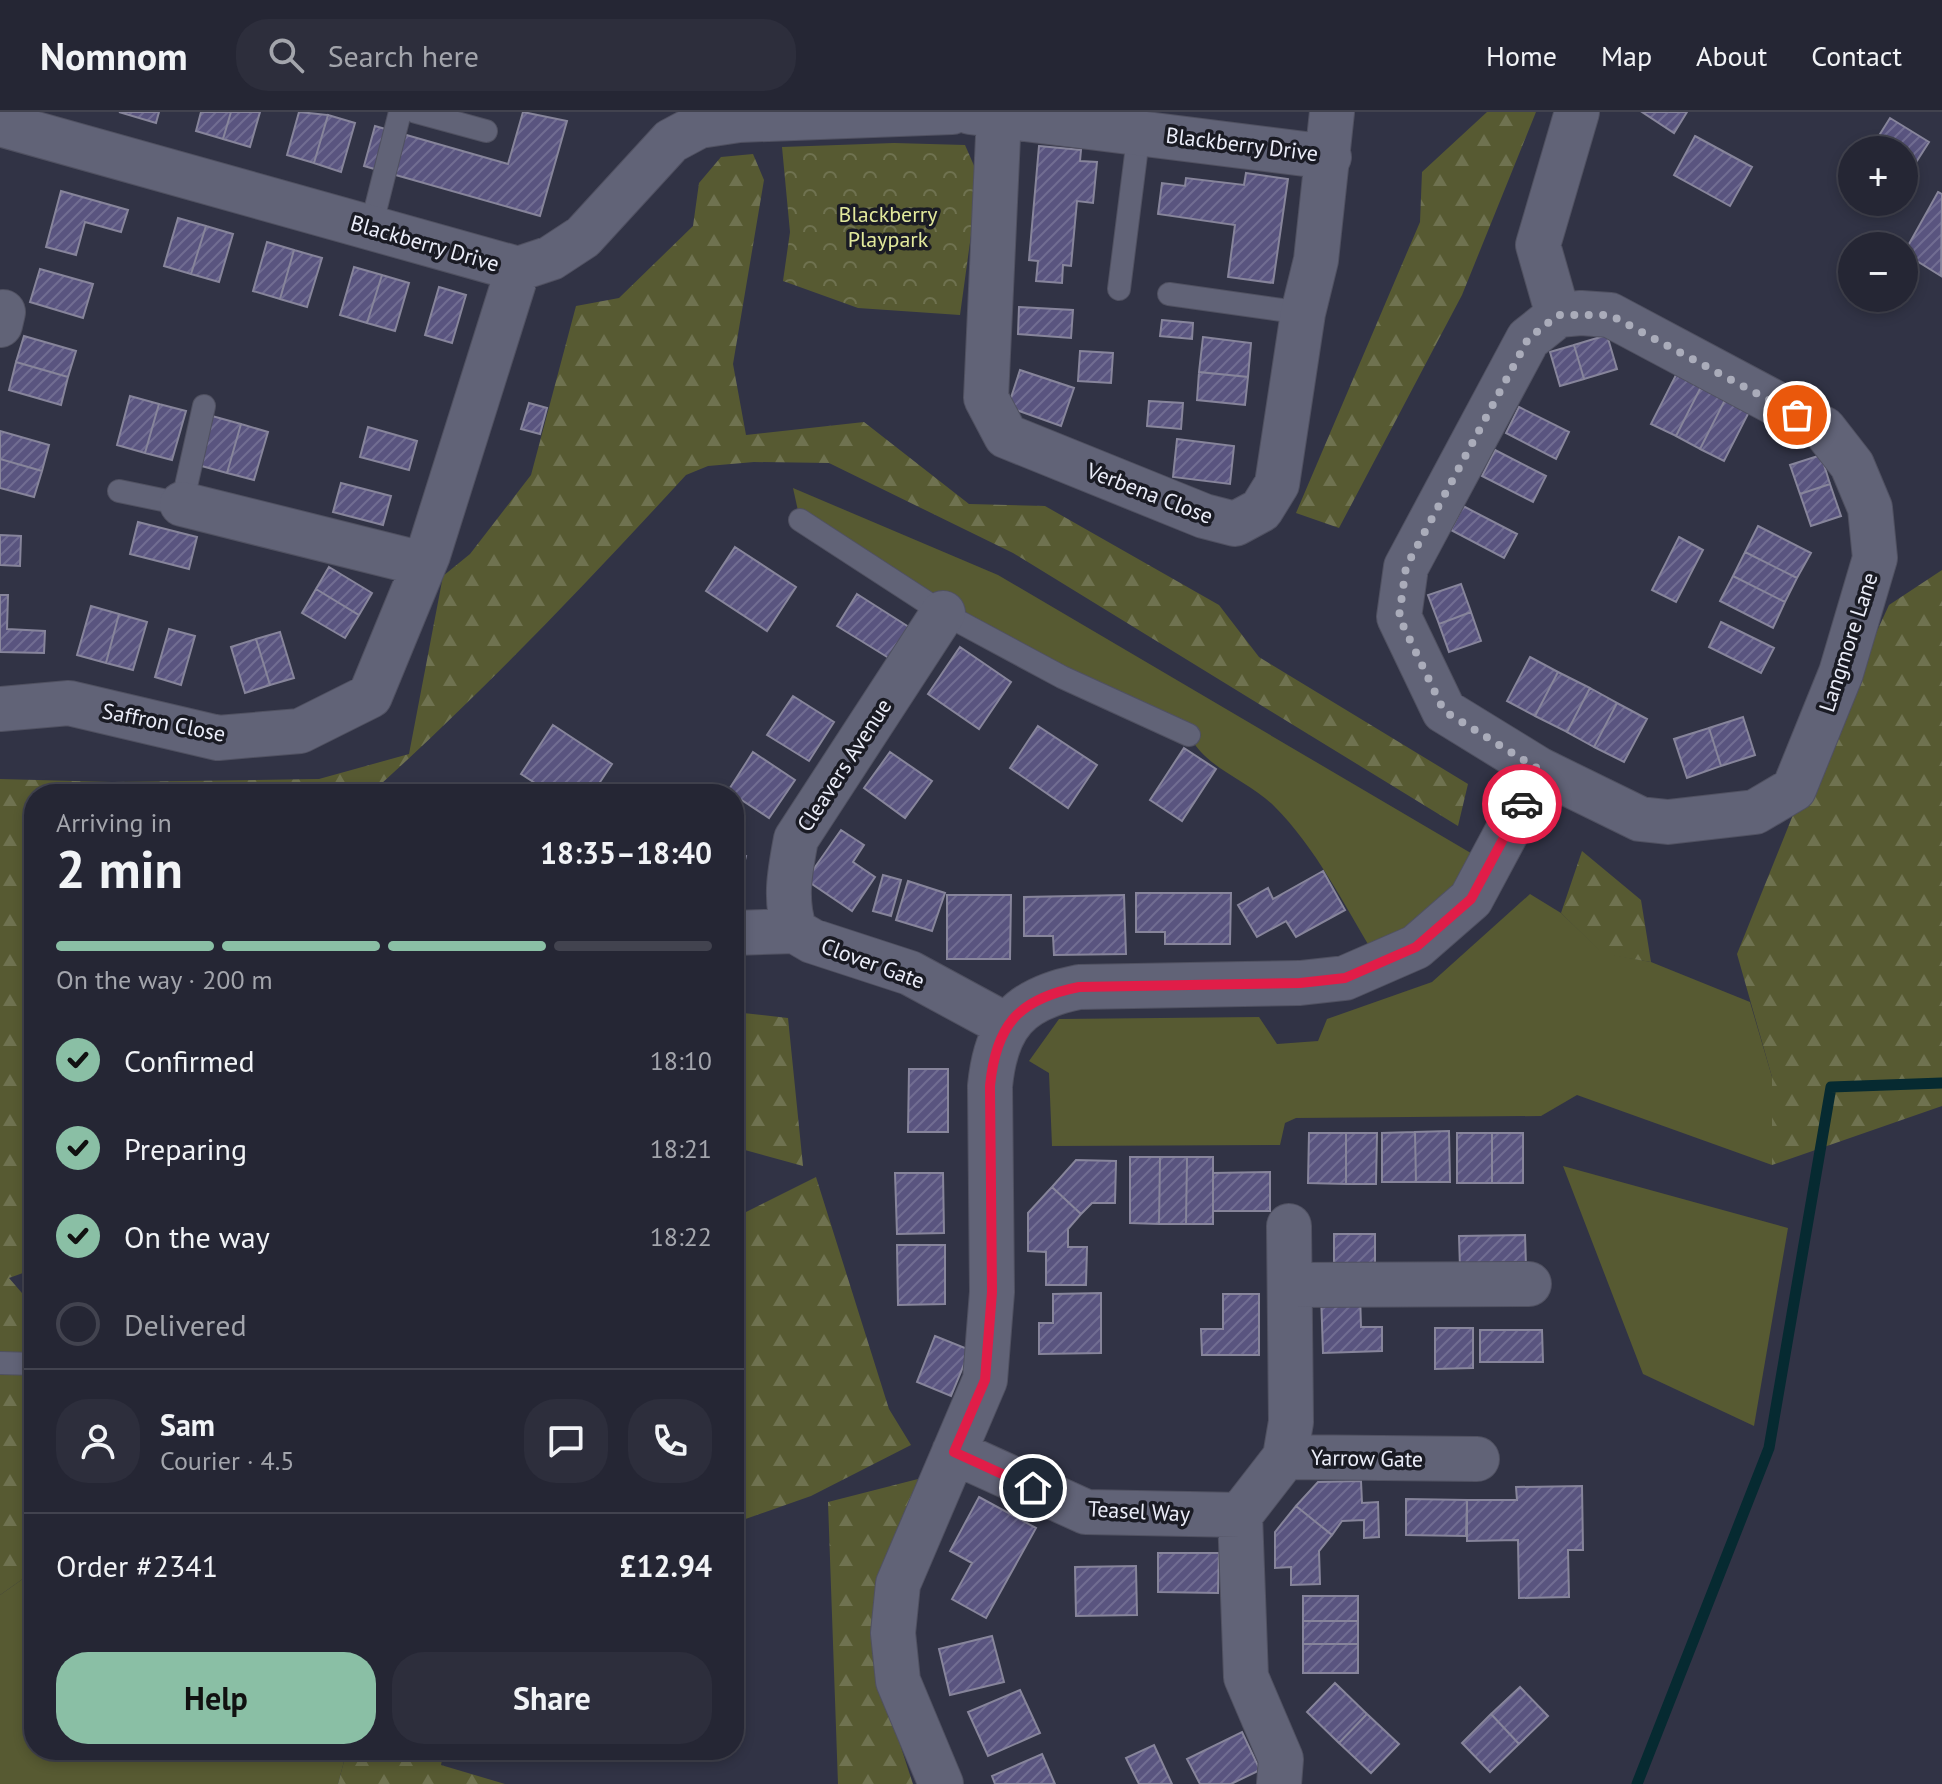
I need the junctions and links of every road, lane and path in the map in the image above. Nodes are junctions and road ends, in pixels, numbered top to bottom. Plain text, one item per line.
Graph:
1 (400, 112) edge
2 (416, 112) edge
3 (952, 112) edge
4 (1332, 112) edge
5 (1577, 112) edge
6 (984, 114) edge
7 (819, 115) edge
8 (0, 124) edge
9 (664, 127) edge
10 (486, 131) dead end
11 (1139, 131) junction
12 (1329, 157) junction
13 (371, 227) junction
14 (518, 269) junction
15 (1119, 289) dead end
16 (1169, 294) dead end
17 (1303, 313) junction
18 (1558, 315) junction
19 (204, 406) dead end
20 (119, 491) dead end
21 (182, 504) junction
22 (800, 520) dead end
23 (423, 564) junction
24 (943, 613) junction
25 (0, 709) edge
26 (1189, 735) dead end
27 (1540, 770) junction
28 (795, 931) junction
29 (744, 933) edge
30 (1006, 1025) junction
31 (1289, 1226) dead end
32 (1529, 1284) dead end
33 (1290, 1285) junction
34 (0, 1363) edge
35 (24, 1364) edge
36 (954, 1452) junction
37 (1285, 1457) junction
38 (1477, 1459) dead end
39 (1240, 1515) junction
40 (941, 1784) edge
41 (1279, 1784) edge

1 - 13 lane
2 - 10 lane
3 - 7 street, Blackberry Drive
4 - 12 street, Blackberry Drive
5 - 18 street
6 - 11 street, Blackberry Drive
6 - 17 street, Verbena Close
7 - 9 street, Blackberry Drive
8 - 13 street, Blackberry Drive
9 - 14 street, Blackberry Drive
11 - 12 street, Blackberry Drive
11 - 15 lane
12 - 17 street, Verbena Close
13 - 14 street, Blackberry Drive
14 - 23 street, Saffron Close
16 - 17 lane
18 - 27 street, Langmore Lane
18 - 27 street, Langmore Lane
19 - 21 lane
20 - 21 lane
21 - 23 street
22 - 24 lane
23 - 25 street, Saffron Close
24 - 26 lane
24 - 28 street, Cleavers Avenue
27 - 30 street
28 - 29 street, Clover Gate
28 - 30 street, Clover Gate
30 - 36 street
31 - 33 street, Yarrow Gate
32 - 33 street
33 - 37 street, Yarrow Gate
34 - 35 lane
36 - 39 street, Teasel Way
36 - 40 street
37 - 38 street, Yarrow Gate
37 - 39 street
39 - 41 street

